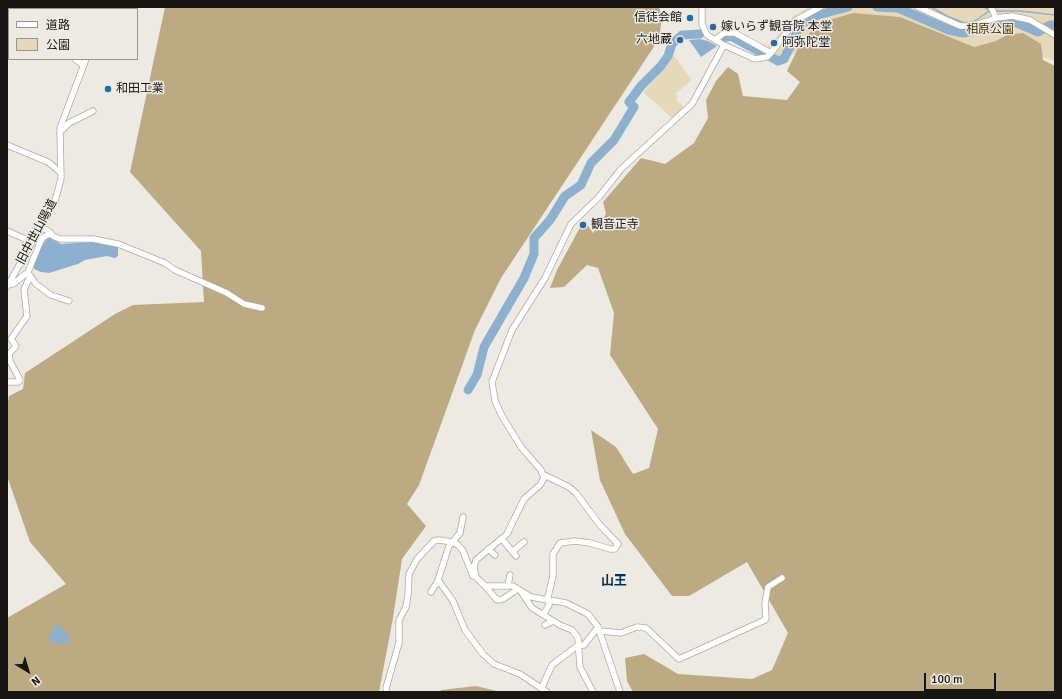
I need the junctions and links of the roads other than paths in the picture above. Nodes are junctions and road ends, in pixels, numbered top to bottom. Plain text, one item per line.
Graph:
1 (702, 7) edge
2 (820, 7) edge
3 (918, 7) edge
4 (991, 8) edge
5 (996, 16) junction
6 (1055, 34) edge
7 (716, 40) junction
8 (724, 45) junction
9 (771, 53) junction
10 (84, 62) edge
11 (93, 111) dead end
12 (60, 132) junction
13 (7, 145) edge
14 (60, 172) junction
15 (41, 228) junction
16 (7, 231) edge
17 (51, 232) junction
18 (31, 244) junction
19 (31, 263) junction
20 (29, 274) junction
21 (8, 286) edge
22 (69, 301) dead end
23 (262, 308) dead end
24 (7, 382) edge
25 (544, 475) junction
26 (463, 517) dead end
27 (502, 539) junction
28 (452, 542) junction
29 (524, 542) dead end
30 (488, 549) junction
31 (495, 555) dead end
32 (510, 575) dead end
33 (782, 578) dead end
34 (438, 581) junction
35 (483, 585) junction
36 (508, 585) junction
37 (520, 590) junction
38 (431, 592) dead end
39 (549, 600) junction
40 (543, 615) junction
41 (553, 621) junction
42 (546, 625) dead end
43 (599, 629) junction
44 (579, 646) junction
45 (542, 687) junction
46 (387, 692) edge
47 (548, 692) edge
48 (593, 692) edge
49 (620, 692) edge

1 - 7 street
2 - 9 street
3 - 5 street
4 - 5 street
5 - 6 street
7 - 8 street
7 - 9 street
8 - 9 street
8 - 25 street
10 - 12 street, 旧中世山陽道
11 - 12 street
12 - 14 street, 旧中世山陽道
13 - 14 street
14 - 15 street, 旧中世山陽道
15 - 17 street
15 - 18 street, 旧中世山陽道
16 - 18 street
17 - 19 street
17 - 23 street
18 - 19 street
18 - 21 street, 旧中世山陽道
19 - 20 street
20 - 21 street
20 - 22 street
20 - 24 street
25 - 27 street
25 - 39 street
26 - 28 street
27 - 29 street
27 - 30 street
28 - 34 street
28 - 35 street
28 - 46 street
30 - 31 street
30 - 35 street
32 - 36 street
33 - 43 street
34 - 38 street
34 - 45 street
35 - 36 street
35 - 37 street
36 - 37 street
37 - 39 street
37 - 40 street
39 - 40 street
39 - 43 street
40 - 41 street
41 - 42 street
41 - 44 street
43 - 44 street
43 - 49 street
44 - 45 street
44 - 48 street
45 - 47 street

